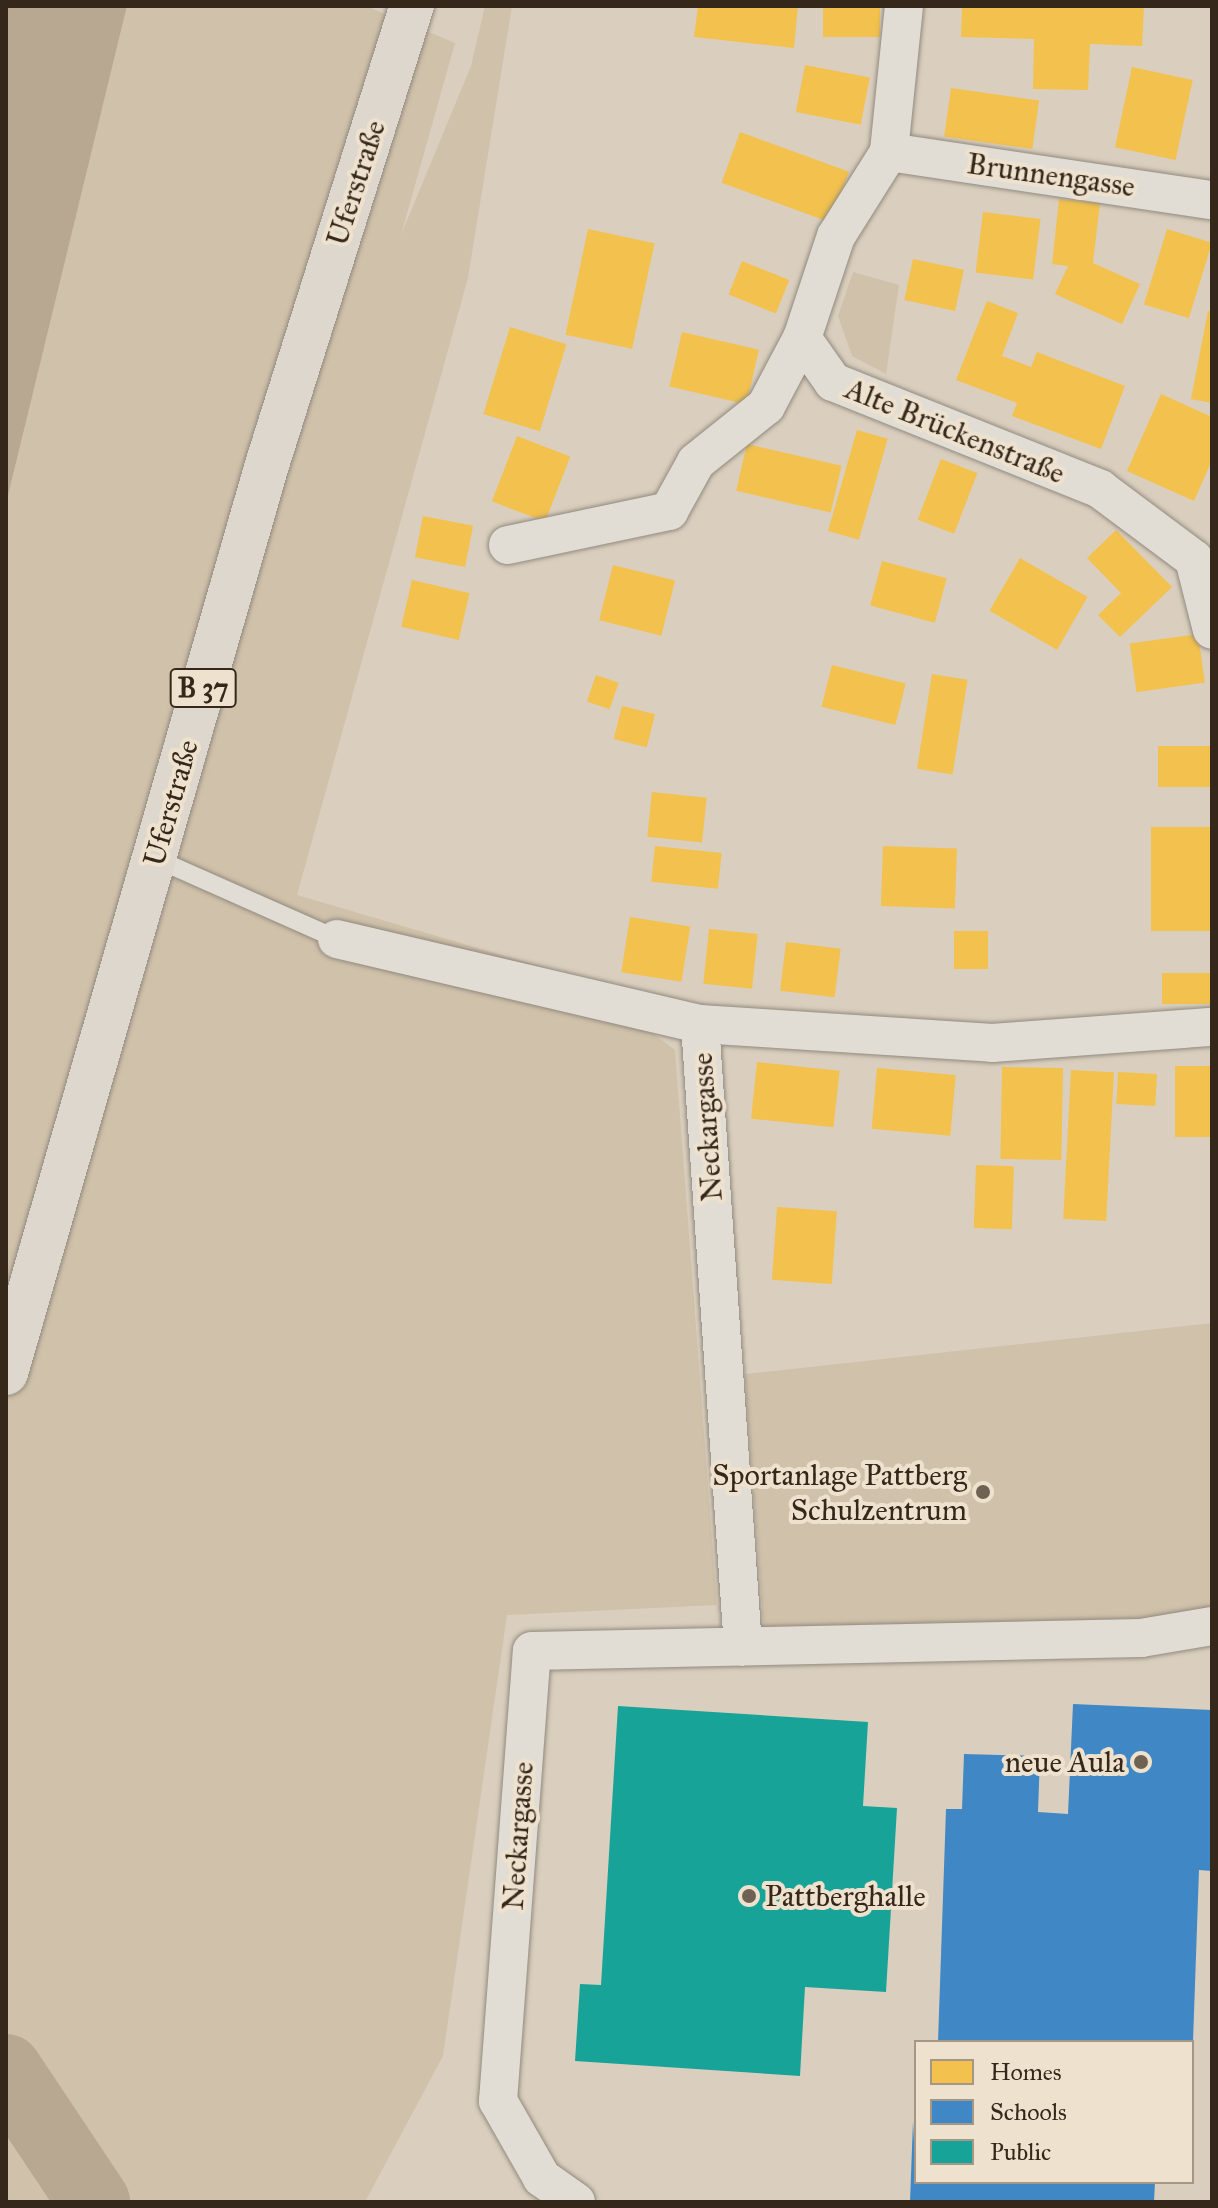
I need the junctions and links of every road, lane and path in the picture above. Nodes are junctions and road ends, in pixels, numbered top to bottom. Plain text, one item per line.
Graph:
1 (414, 6) edge
2 (904, 6) edge
3 (387, 94) dead end
4 (889, 152) junction
5 (1212, 200) edge
6 (802, 338) junction
7 (283, 430) dead end
8 (508, 545) dead end
9 (1212, 630) edge
10 (159, 860) junction
11 (337, 939) joint
12 (127, 972) dead end
13 (700, 1024) junction
14 (1212, 1027) edge
15 (6, 1373) edge
16 (1212, 1626) edge
17 (743, 1647) junction
18 (576, 2202) edge

1 - 3 lane
1 - 15 main road, Uferstraße / B 37
2 - 4 street
4 - 5 street, Brunnengasse
4 - 6 street
6 - 8 street
6 - 9 street, Alte Brückenstraße
7 - 10 lane
10 - 11 lane
10 - 12 lane
11 - 13 street
13 - 14 street, Neckargasse
13 - 17 street, Neckargasse
16 - 17 street, Neckargasse
17 - 18 street, Neckargasse

